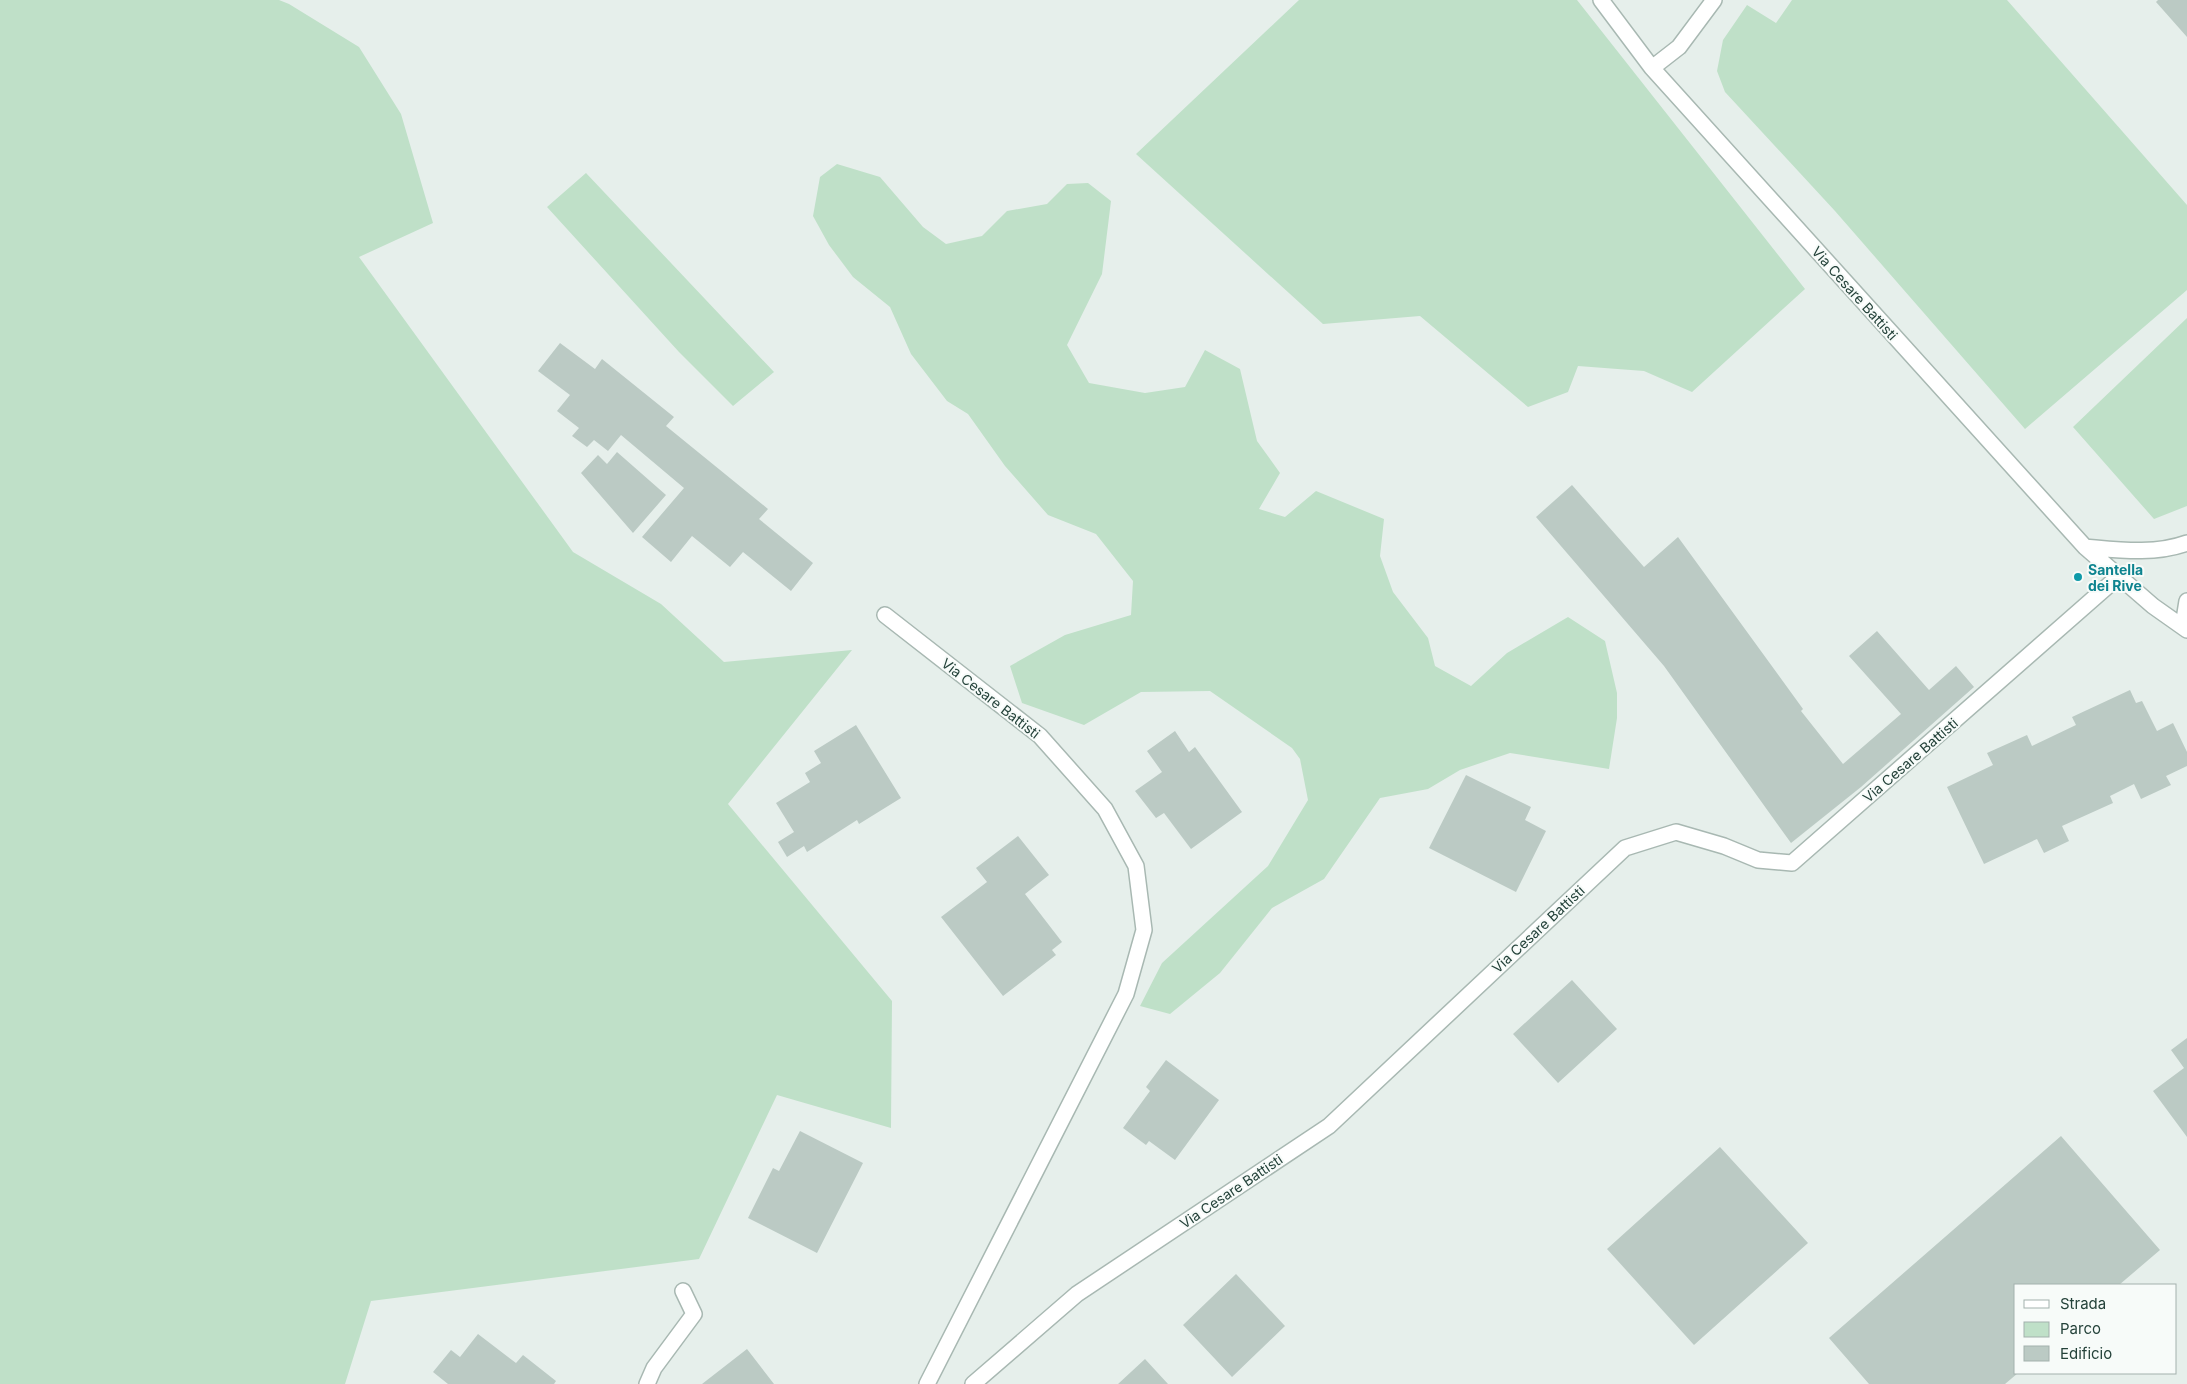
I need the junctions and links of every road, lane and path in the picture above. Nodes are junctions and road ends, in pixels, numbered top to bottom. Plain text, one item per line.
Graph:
1 (1601, 0) edge
2 (1714, 0) edge
3 (1652, 68) junction
4 (2187, 543) edge
5 (2085, 548) junction
6 (2118, 577) junction
7 (2187, 601) edge
8 (885, 615) dead end
9 (2186, 626) edge
10 (683, 1291) dead end
11 (647, 1384) edge
12 (927, 1384) edge
13 (973, 1384) edge

1 - 3 street, Via Cesare Battisti
2 - 3 street
3 - 5 street, Via Cesare Battisti
4 - 5 street
5 - 6 street, Via Cesare Battisti
6 - 9 street, Via Cesare Battisti
6 - 13 street, Via Cesare Battisti
7 - 9 street
8 - 12 street, Via Cesare Battisti
10 - 11 street

